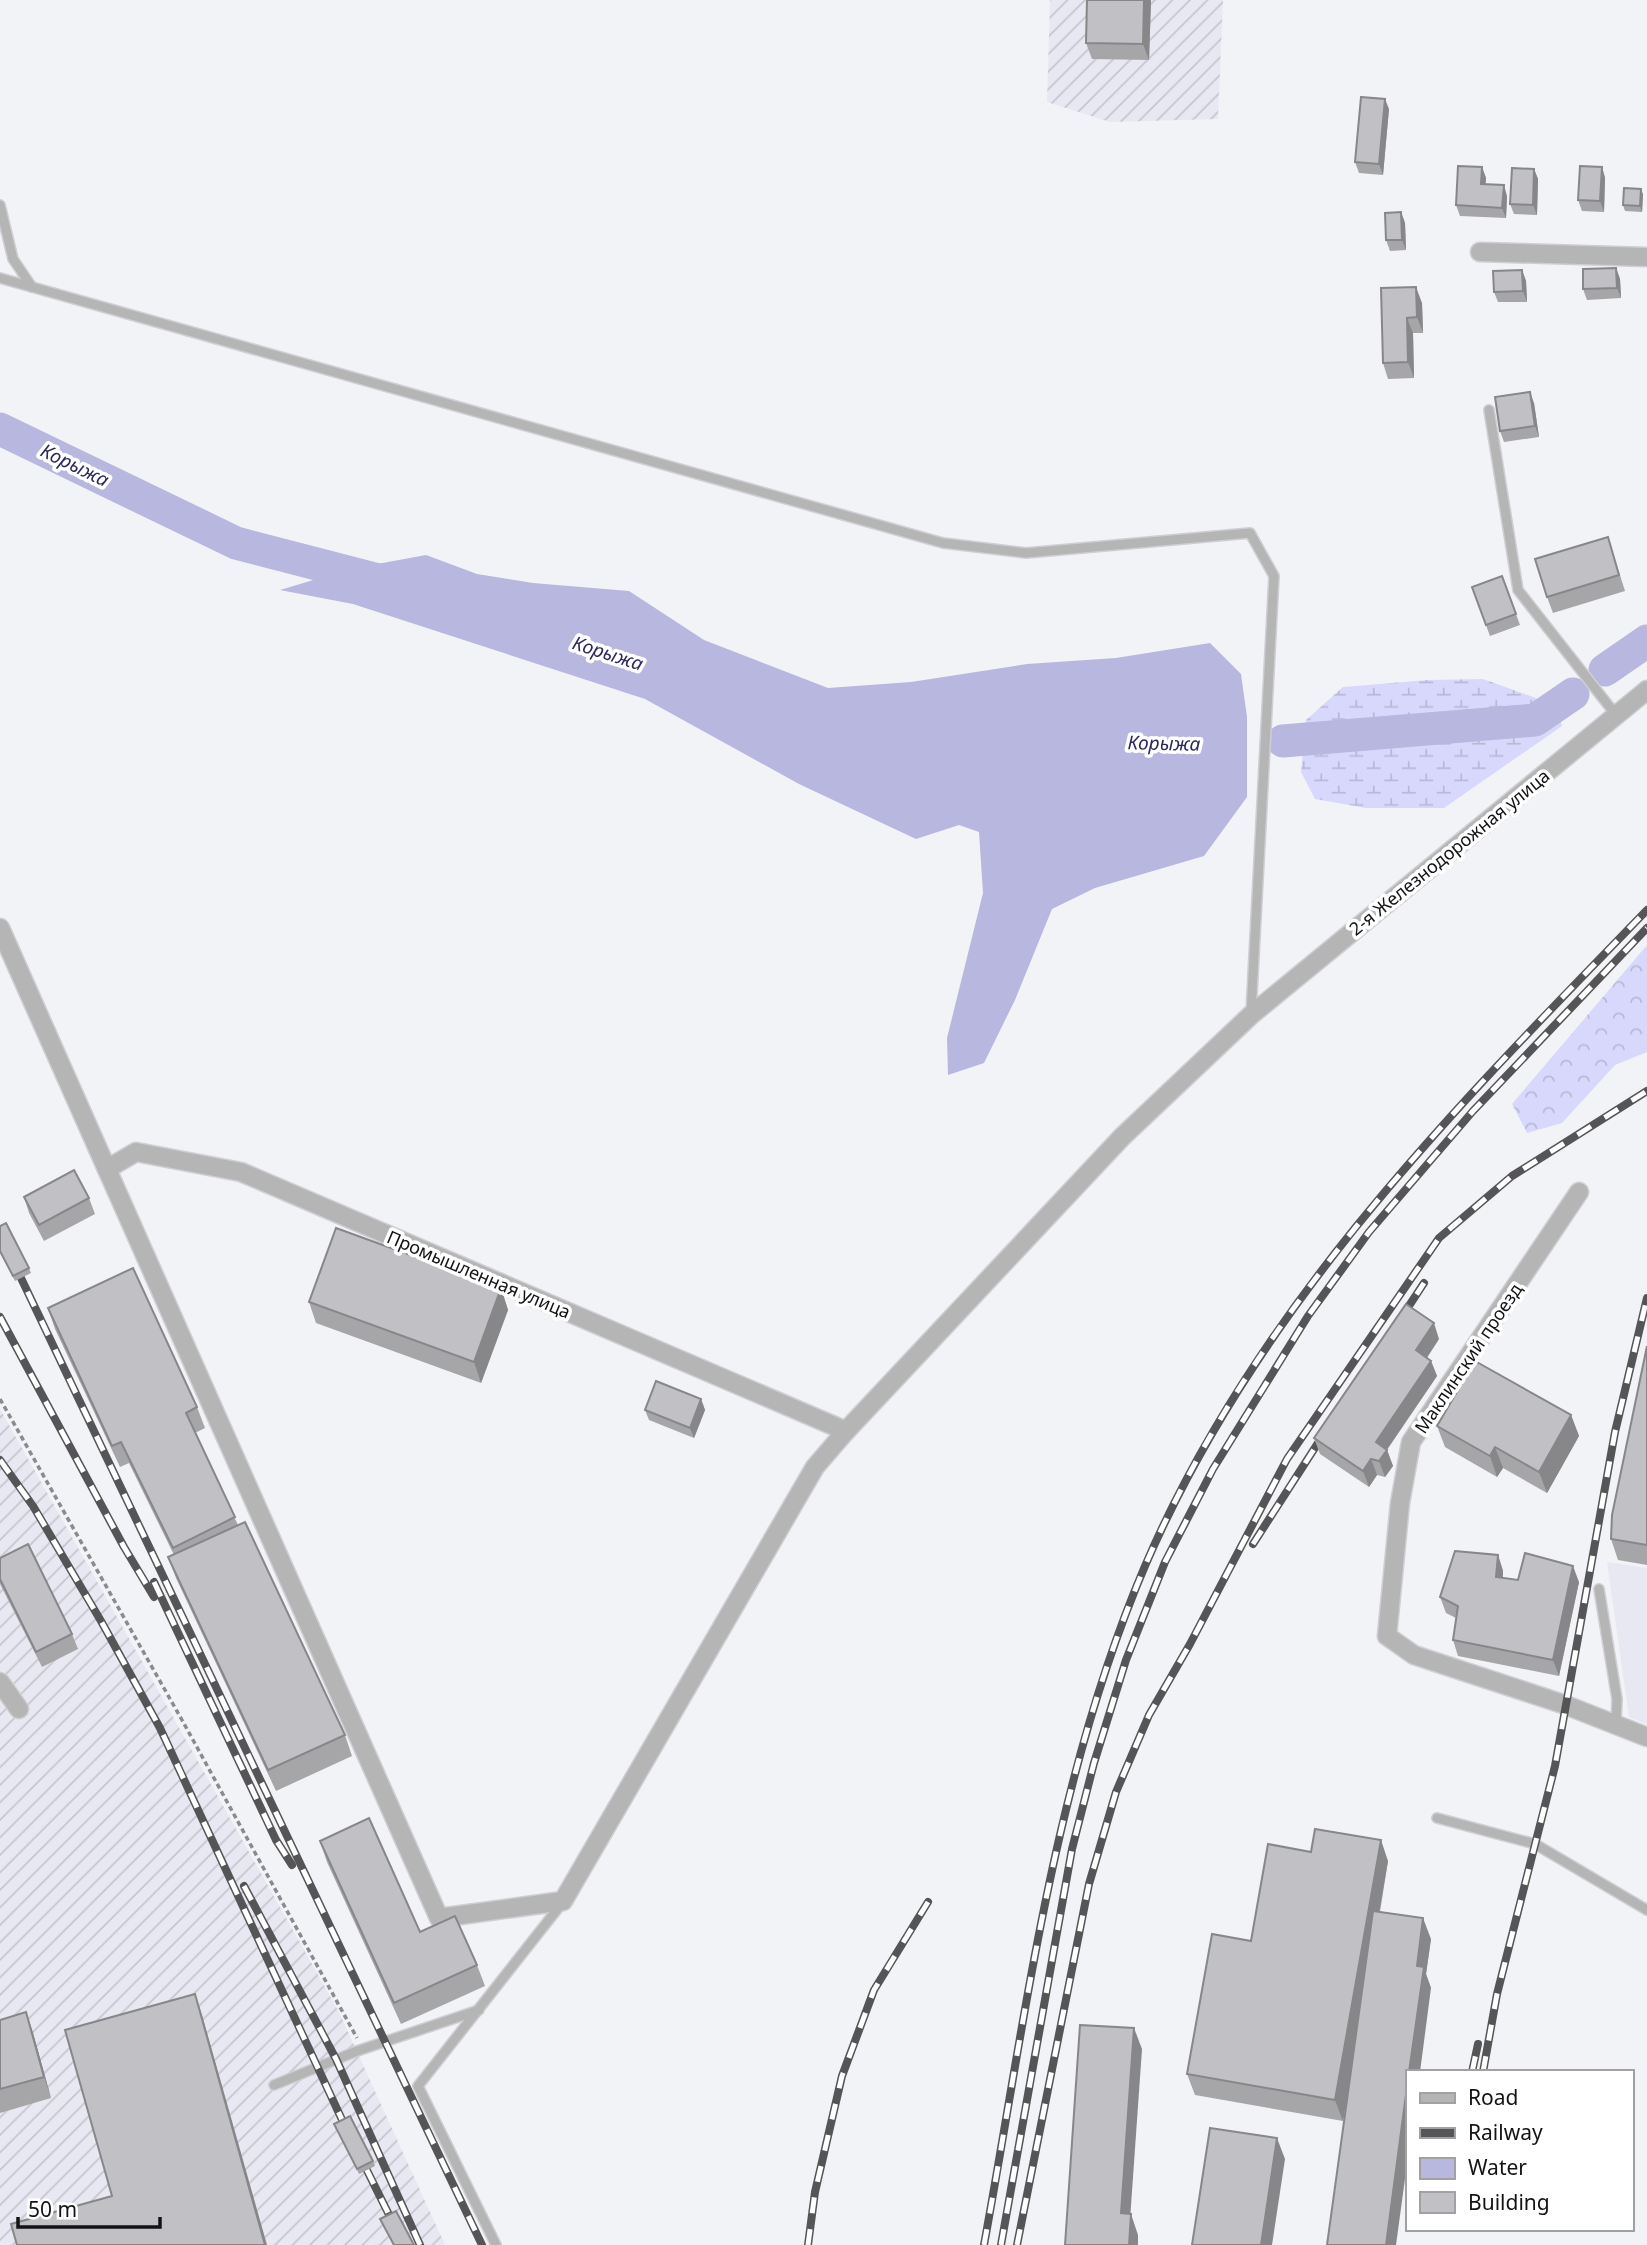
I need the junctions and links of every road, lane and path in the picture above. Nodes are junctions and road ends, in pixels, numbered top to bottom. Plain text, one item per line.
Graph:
1 (0, 205) edge
2 (1480, 252) dead end
3 (1647, 257) edge
4 (0, 278) edge
5 (32, 287) junction
6 (1489, 410) dead end
7 (1647, 690) edge
8 (1616, 715) junction
9 (0, 928) edge
10 (1251, 1015) junction
11 (107, 1169) junction
12 (1579, 1192) dead end
13 (0, 1399) edge
14 (846, 1431) junction
15 (1600, 1589) dead end
16 (0, 1682) edge
17 (19, 1709) dead end
18 (1616, 1725) junction
19 (1647, 1737) edge
20 (1437, 1818) dead end
21 (563, 1901) junction
22 (1647, 1910) edge
23 (480, 2009) junction
24 (363, 2049) junction
25 (274, 2085) dead end
26 (496, 2245) edge

1 - 5 lane
2 - 3 street
4 - 5 lane
5 - 10 lane
6 - 8 lane
7 - 8 street, 2-я Железнодорожная улица
8 - 10 street, 2-я Железнодорожная улица
9 - 11 street
10 - 14 street, 2-я Железнодорожная улица
11 - 14 street, Промышленная улица
11 - 21 street
12 - 18 street, Маклинский проезд
13 - 24 path
14 - 21 street, 2-я Железнодорожная улица
15 - 18 lane
16 - 17 street
18 - 19 street, Маклинский проезд
20 - 22 lane
21 - 23 lane
23 - 24 lane
23 - 26 lane
24 - 25 lane

